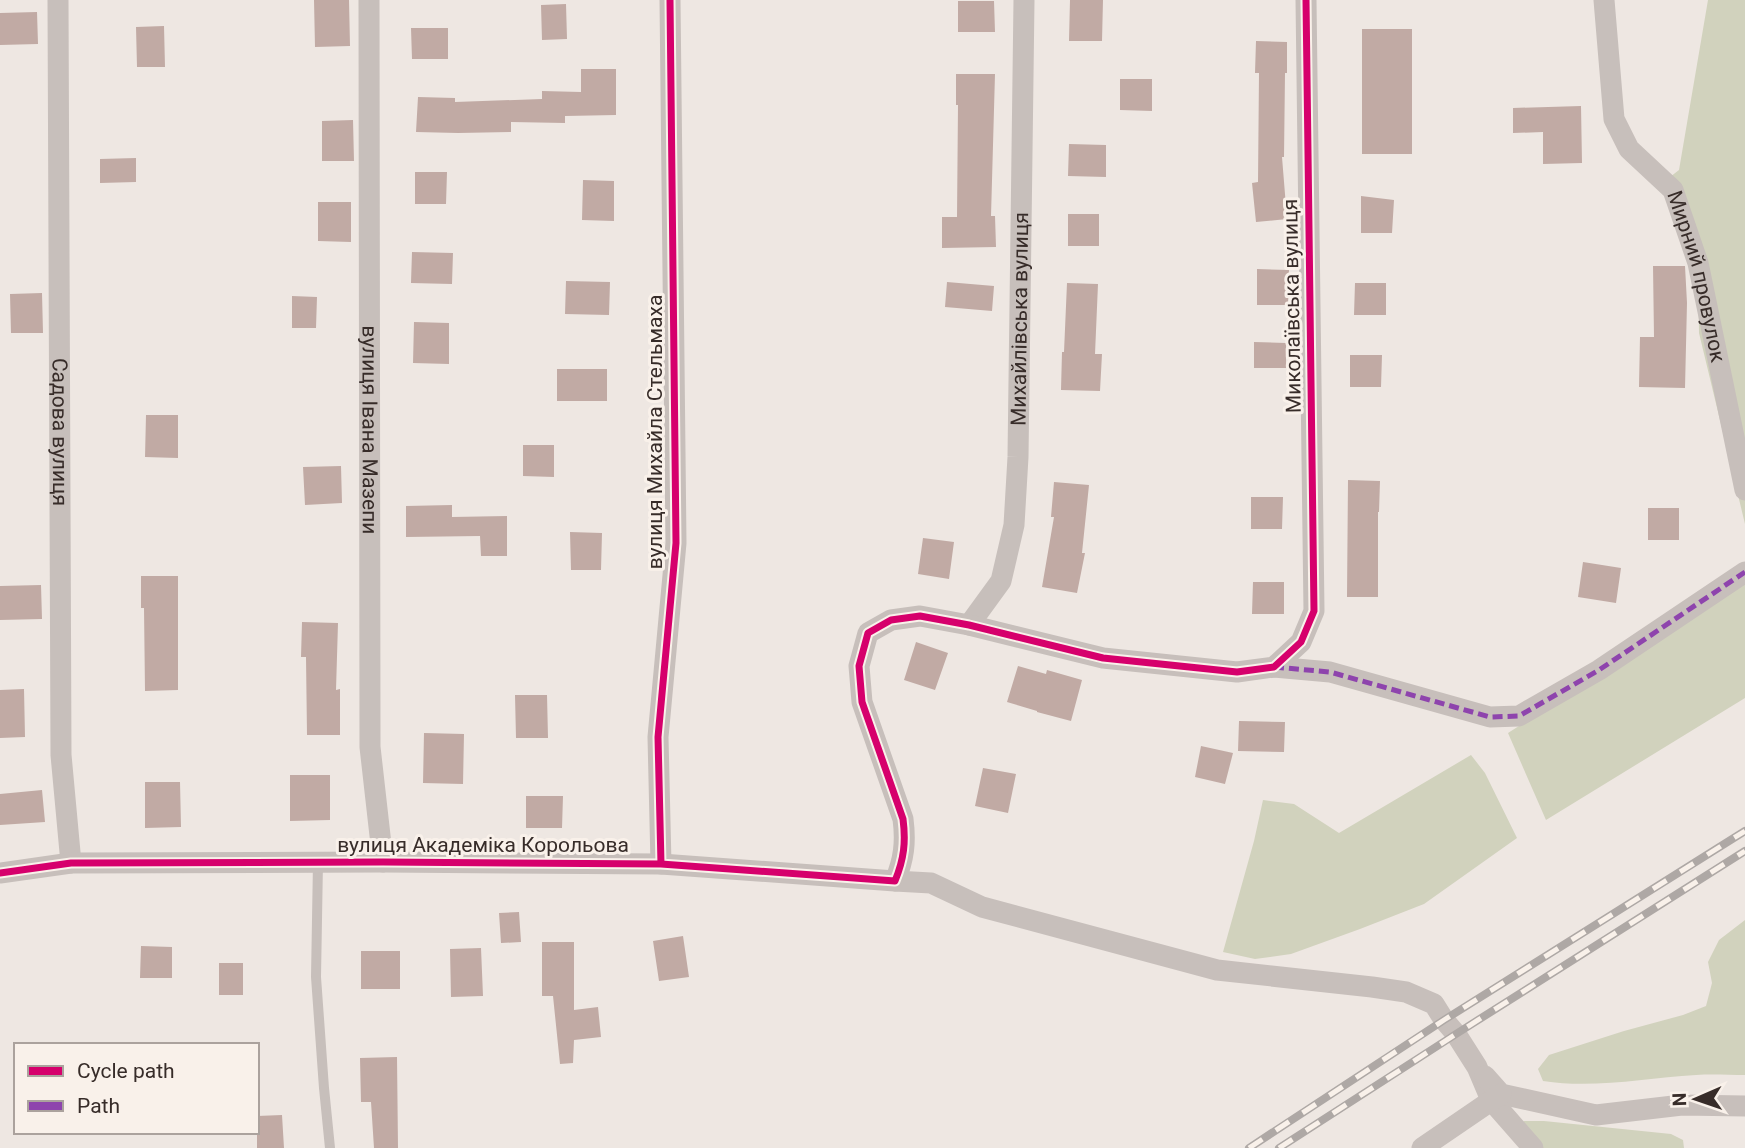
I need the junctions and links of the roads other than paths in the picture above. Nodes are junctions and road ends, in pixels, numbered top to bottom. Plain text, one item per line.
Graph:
1 (58, 0) edge
2 (369, 0) edge
3 (670, 0) edge
4 (1024, 0) edge
5 (1306, 0) edge
6 (1604, 0) edge
7 (1745, 490) edge
8 (1745, 572) edge
9 (969, 625) junction
10 (1274, 667) junction
11 (318, 862) junction
12 (383, 862) junction
13 (71, 863) junction
14 (661, 864) junction
15 (0, 873) edge
16 (895, 881) junction
17 (1496, 1097) junction
18 (1745, 1106) edge
19 (330, 1148) edge
20 (1422, 1148) edge
21 (1533, 1148) edge

1 - 13 street, Садова вулиця
2 - 12 street, вулиця Івана Мазепи
3 - 14 street, вулиця Михайла Стельмаха
4 - 9 street, Михайлівська вулиця
5 - 10 street, Миколаївська вулиця
6 - 7 street, Мирний провулок
8 - 10 street
9 - 10 street
9 - 16 street
11 - 12 street, вулиця Академіка Корольова
11 - 13 street, вулиця Академіка Корольова
11 - 19 lane
12 - 14 street, вулиця Академіка Корольова
13 - 15 street, вулиця Академіка Корольова
14 - 16 street, вулиця Академіка Корольова
16 - 17 street, вулиця Академіка Корольова
17 - 18 street
17 - 20 street
17 - 21 street, вулиця Академіка Корольова

